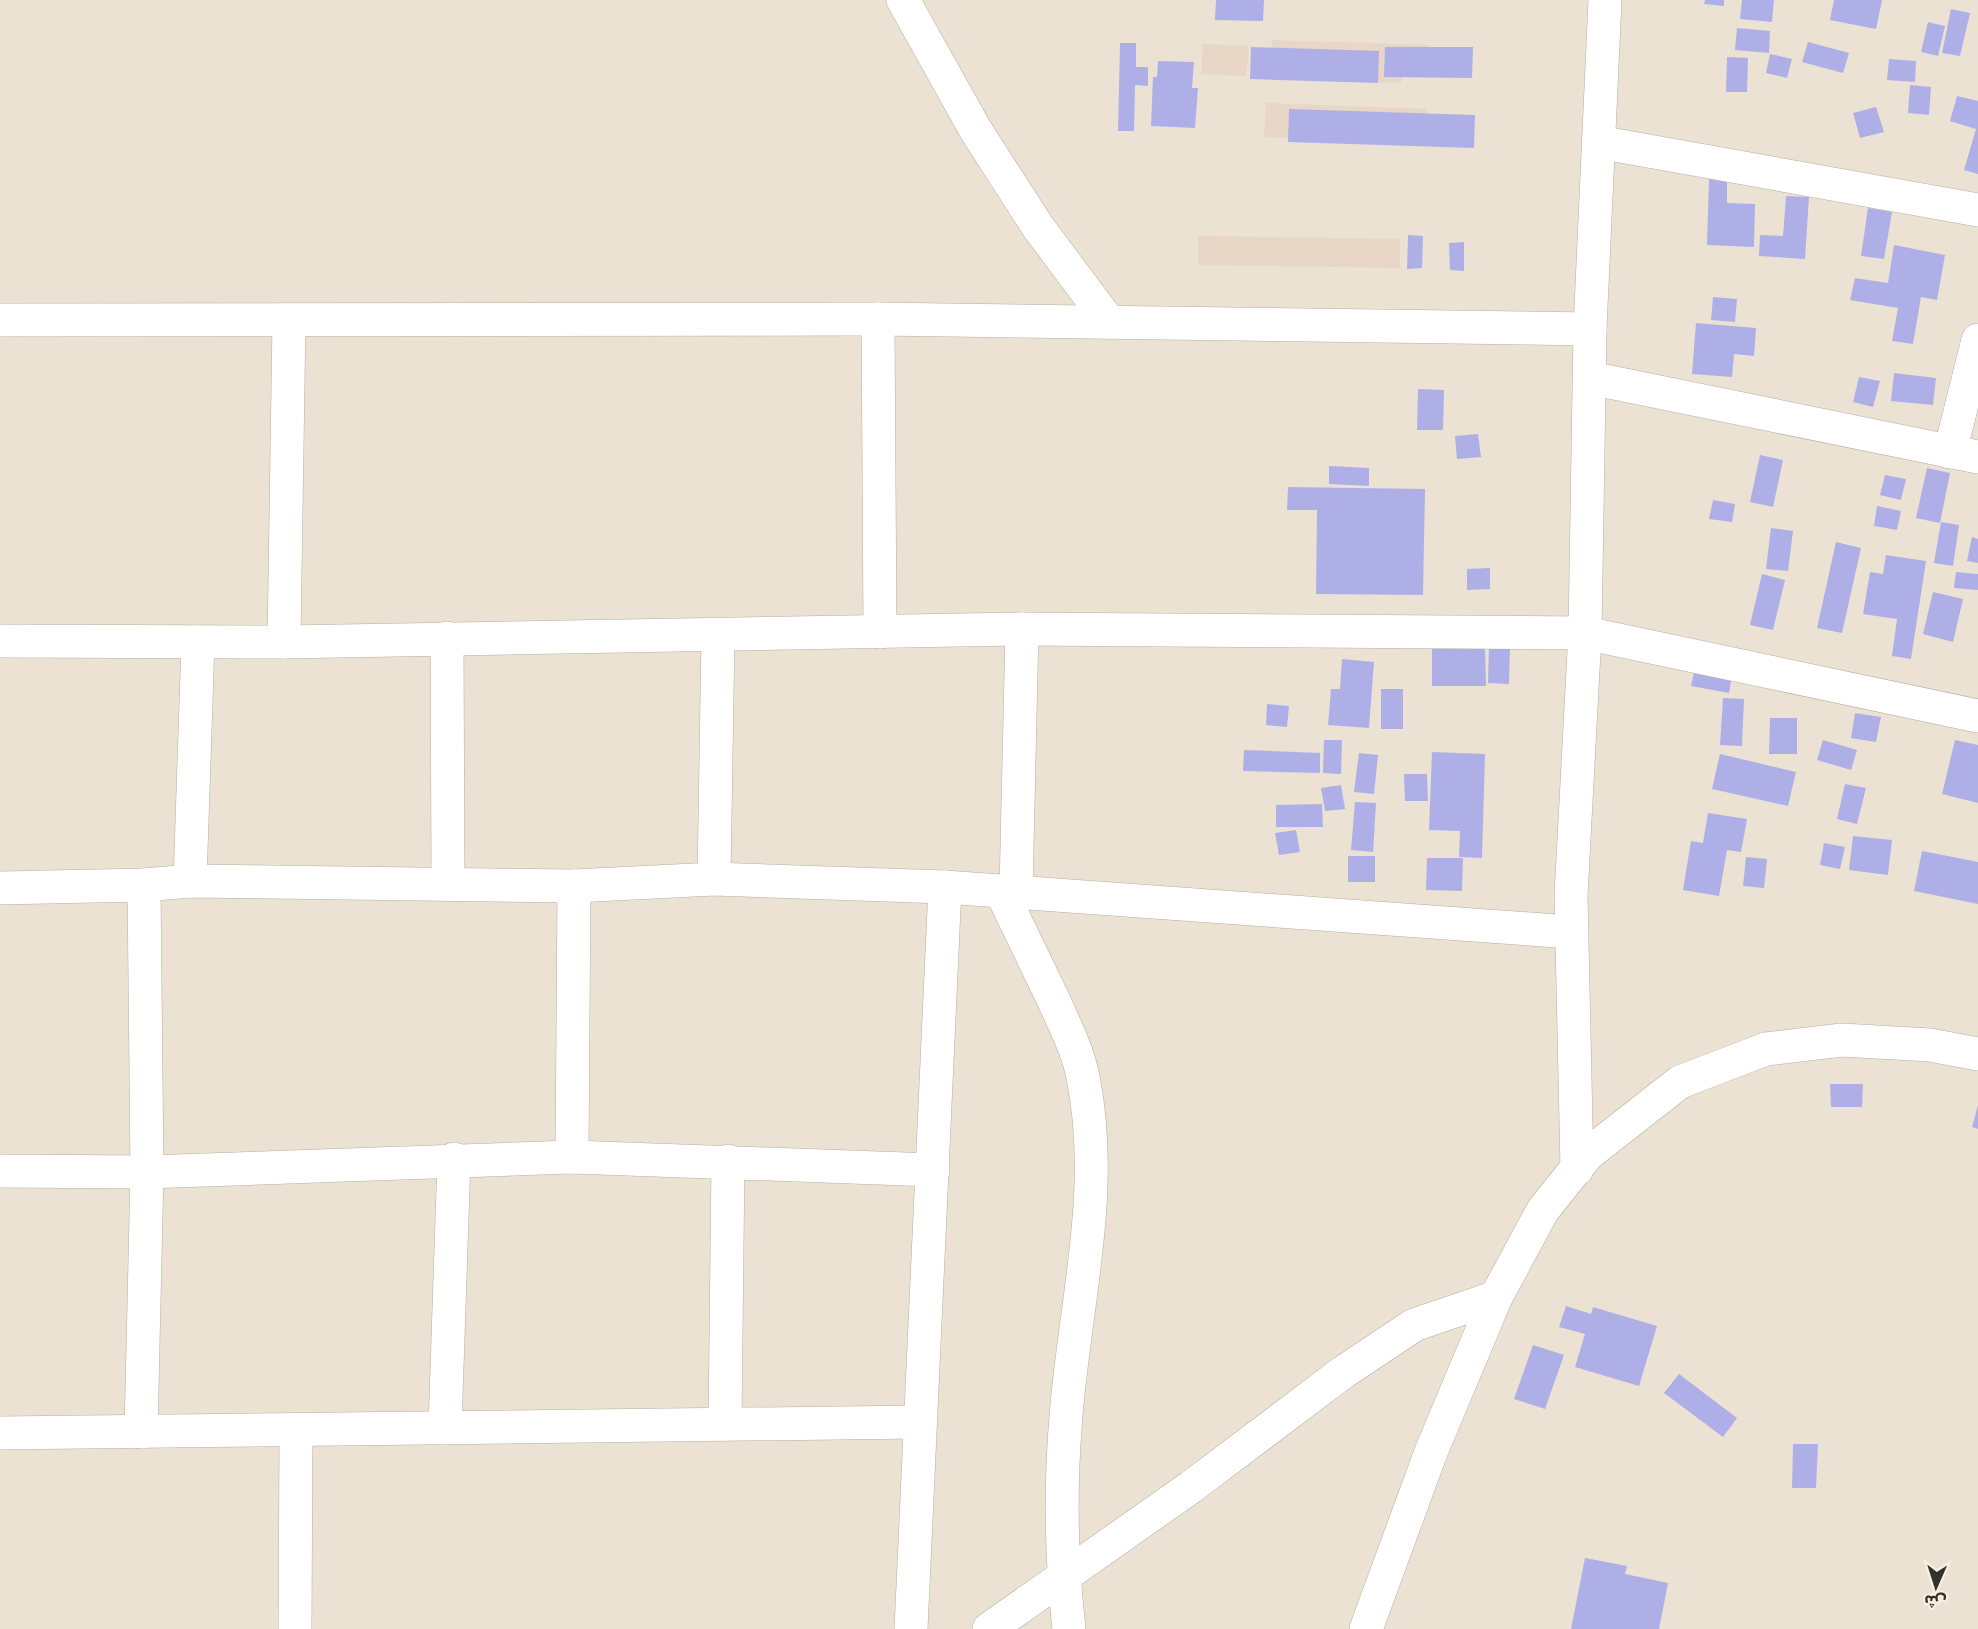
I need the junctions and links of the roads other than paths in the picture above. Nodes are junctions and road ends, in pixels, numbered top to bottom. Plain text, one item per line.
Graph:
1 (903, 0) edge
2 (1605, 0) edge
3 (1598, 142) junction
4 (1978, 210) edge
5 (878, 319) junction
6 (0, 320) edge
7 (289, 320) junction
8 (1109, 322) junction
9 (1590, 329) junction
10 (1978, 340) edge
11 (1590, 378) junction
12 (1964, 454) edge
13 (1022, 628) junction
14 (880, 632) junction
15 (1585, 633) junction
16 (718, 636) junction
17 (447, 638) junction
18 (0, 640) edge
19 (198, 642) junction
20 (284, 642) junction
21 (1978, 716) edge
22 (714, 879) junction
23 (190, 881) junction
24 (448, 882) junction
25 (144, 885) junction
26 (574, 886) junction
27 (945, 887) junction
28 (0, 888) edge
29 (1008, 892) junction
30 (1572, 932) junction
31 (1978, 1054) edge
32 (572, 1156) junction
33 (454, 1159) junction
34 (728, 1161) junction
35 (1577, 1169) junction
36 (933, 1170) junction
37 (0, 1171) edge
38 (147, 1172) junction
39 (1496, 1297) junction
40 (920, 1422) junction
41 (725, 1424) junction
42 (445, 1428) junction
43 (296, 1430) junction
44 (141, 1432) junction
45 (0, 1433) edge
46 (1063, 1578) junction
47 (295, 1629) edge
48 (910, 1629) edge
49 (988, 1629) edge
50 (1070, 1629) edge
51 (1366, 1629) edge

1 - 8 street
2 - 3 street
3 - 4 street
3 - 9 street
5 - 7 street
5 - 8 street
5 - 14 street
6 - 7 street
7 - 20 street
8 - 9 street
9 - 11 street
10 - 12 street
11 - 12 street
11 - 15 street
13 - 14 street
13 - 15 street
13 - 29 street
14 - 16 street
15 - 21 street
15 - 30 street
16 - 17 street
16 - 22 street
17 - 20 street
17 - 24 street
18 - 19 street
19 - 20 street
19 - 23 street
22 - 26 street
22 - 27 street
23 - 24 street
23 - 25 street
24 - 26 street
25 - 28 street
25 - 38 street
26 - 32 street
27 - 29 street
27 - 36 street
29 - 30 street
29 - 46 street
30 - 35 street
31 - 35 street
32 - 33 street
32 - 34 street
33 - 38 street
33 - 42 street
34 - 36 street
34 - 41 street
35 - 39 street
36 - 40 street
37 - 38 street
38 - 44 street
39 - 46 street
39 - 51 street
40 - 41 street
40 - 48 street
41 - 42 street
42 - 43 street
43 - 44 street
43 - 47 street
44 - 45 street
46 - 49 street
46 - 50 street

